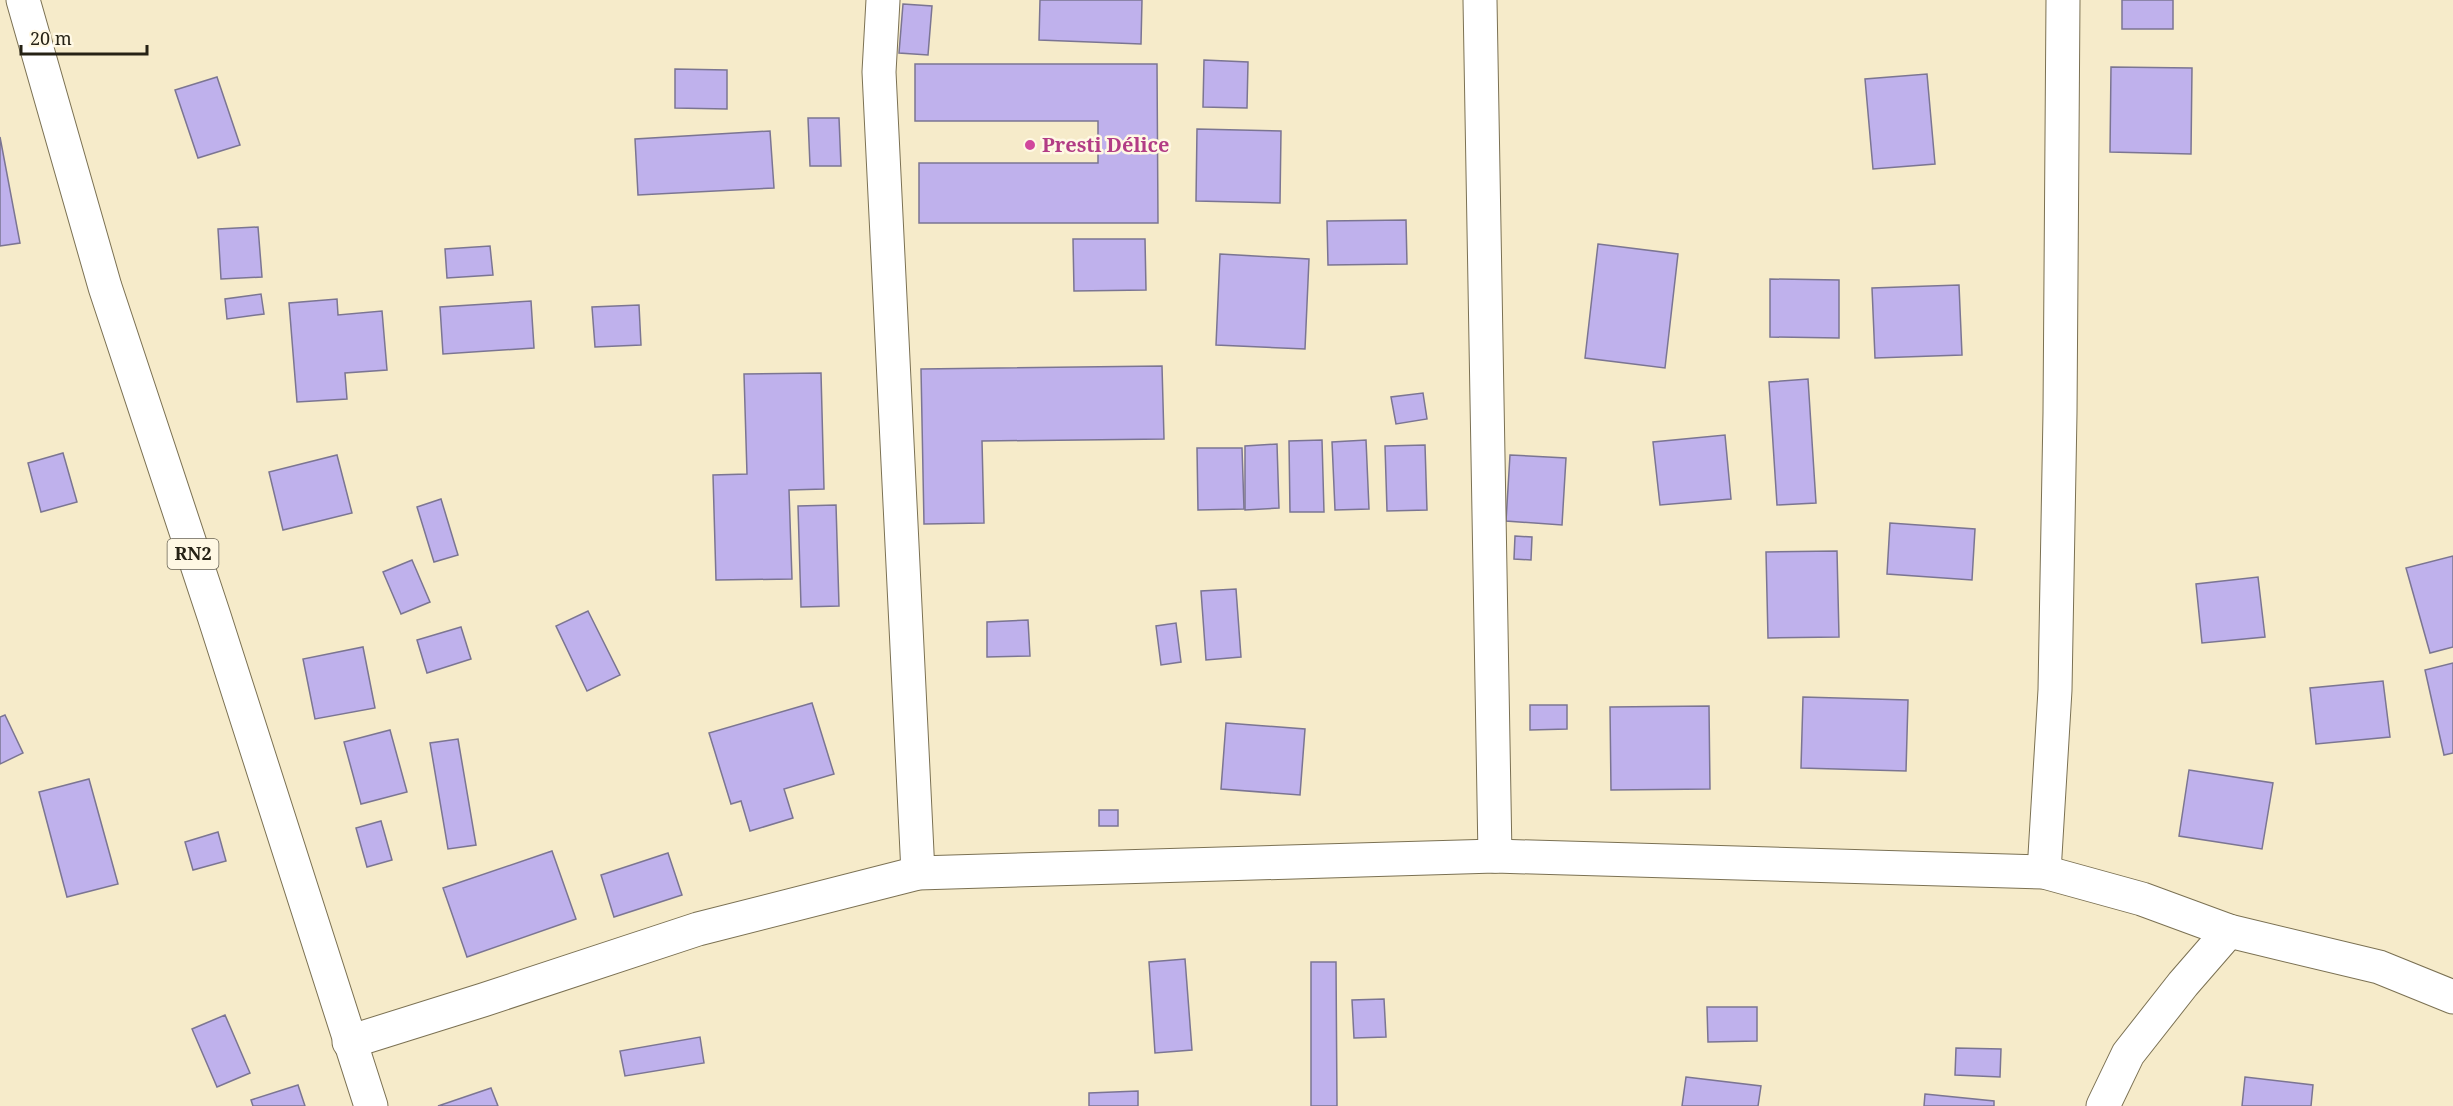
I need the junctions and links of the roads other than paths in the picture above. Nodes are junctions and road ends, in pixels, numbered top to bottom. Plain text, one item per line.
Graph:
1 (23, 0) edge
2 (883, 0) edge
3 (1480, 0) edge
4 (2063, 0) edge
5 (1495, 856) junction
6 (2044, 872) junction
7 (918, 873) junction
8 (2229, 932) junction
9 (2453, 997) edge
10 (349, 1042) junction
11 (371, 1106) edge
12 (2103, 1106) edge

1 - 10 main road, RN2
2 - 7 main road
3 - 5 main road
4 - 6 main road
5 - 6 main road
5 - 7 main road
6 - 8 main road
7 - 10 main road
8 - 9 main road
8 - 12 main road
10 - 11 main road, RN2

